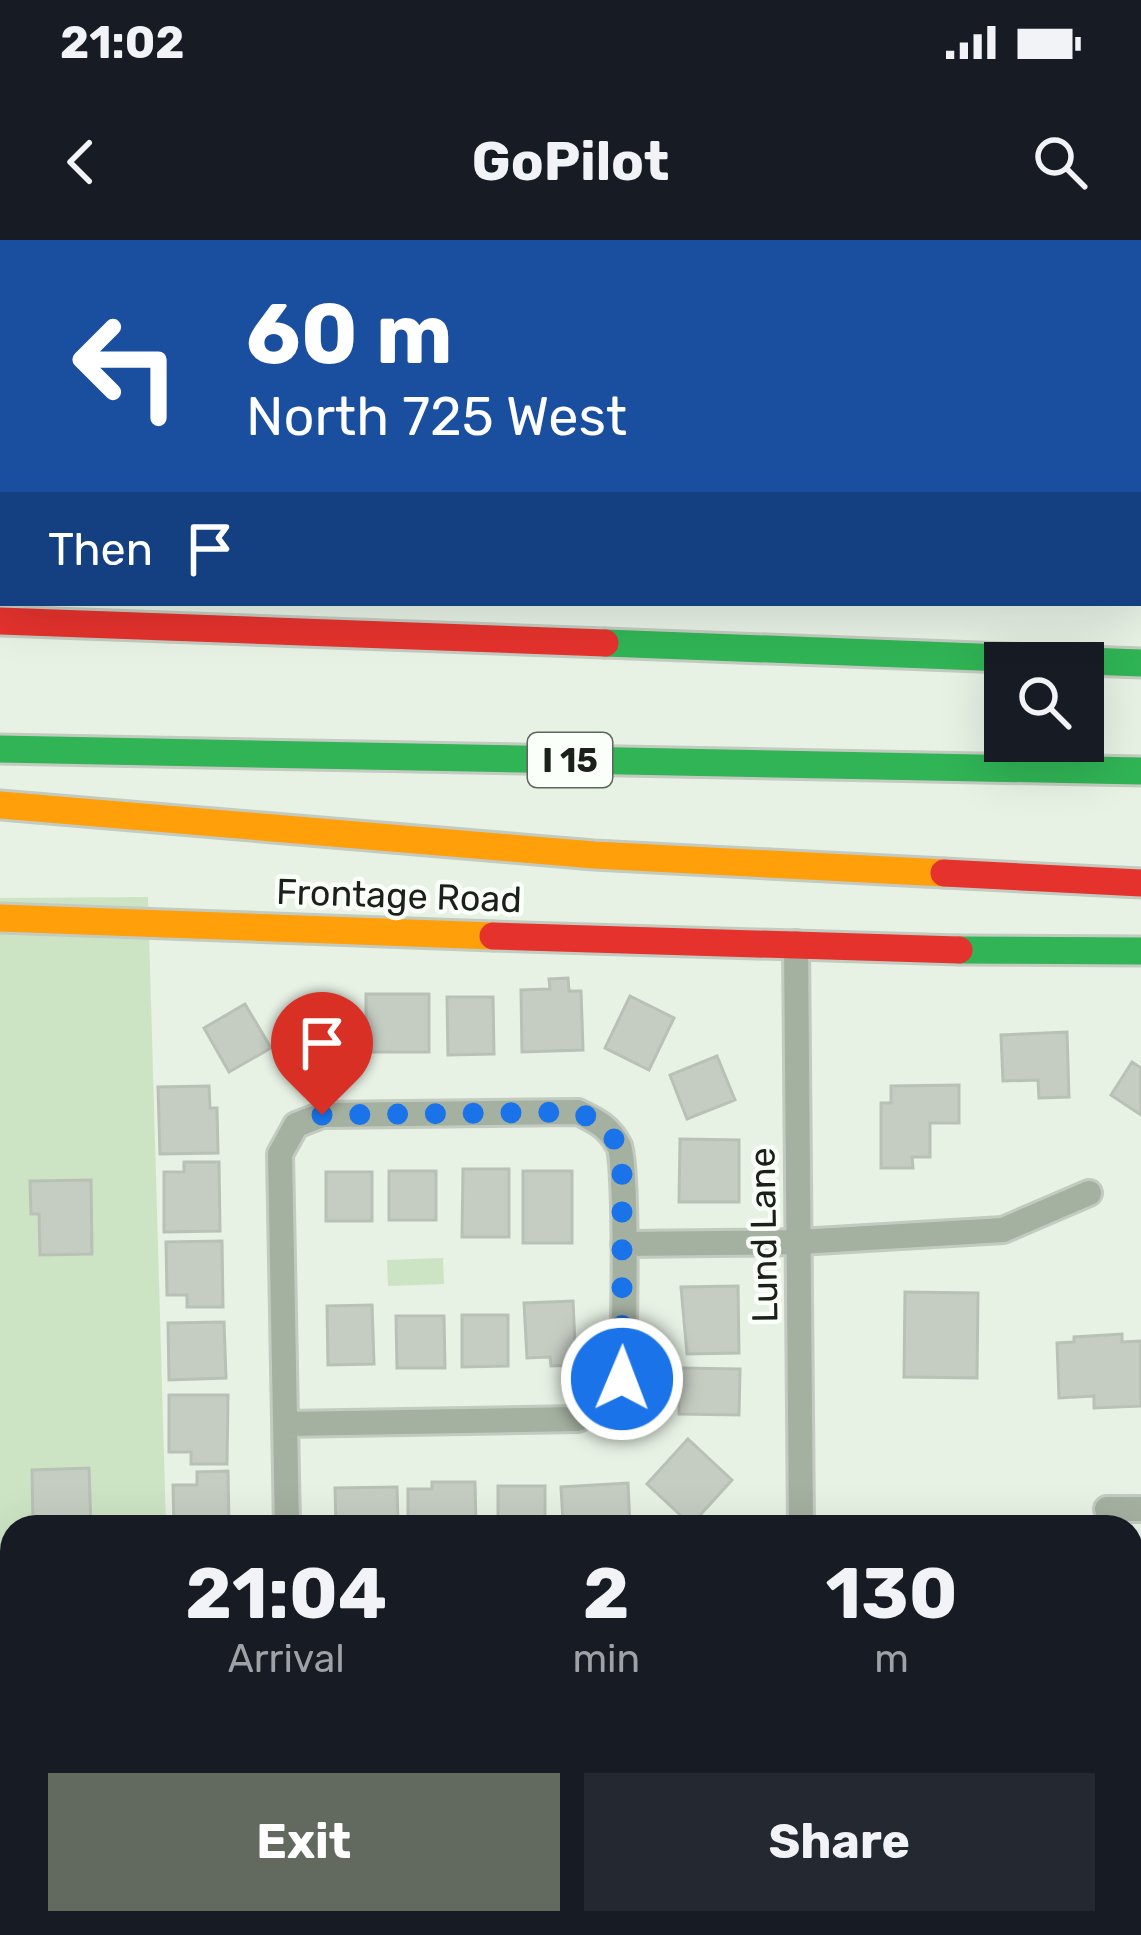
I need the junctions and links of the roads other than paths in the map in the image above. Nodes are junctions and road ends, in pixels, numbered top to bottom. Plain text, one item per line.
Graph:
1 (0, 621) edge
2 (1141, 663) edge
3 (0, 749) edge
4 (1141, 771) edge
5 (0, 805) edge
6 (1141, 883) edge
7 (0, 918) edge
8 (796, 943) junction
9 (1141, 951) edge
10 (1089, 1193) dead end
11 (799, 1243) junction
12 (624, 1244) junction
13 (286, 1424) junction
14 (1107, 1509) dead end
15 (1141, 1509) edge
16 (287, 1515) edge
17 (801, 1515) edge

1 - 2 main road
3 - 4 main road, I 15
5 - 6 main road
7 - 8 main road, Frontage Road
8 - 9 main road, Frontage Road
8 - 11 street, Lund Lane
10 - 11 street
11 - 12 street
11 - 17 street, Lund Lane
12 - 13 street
12 - 13 street
13 - 16 street
14 - 15 street

